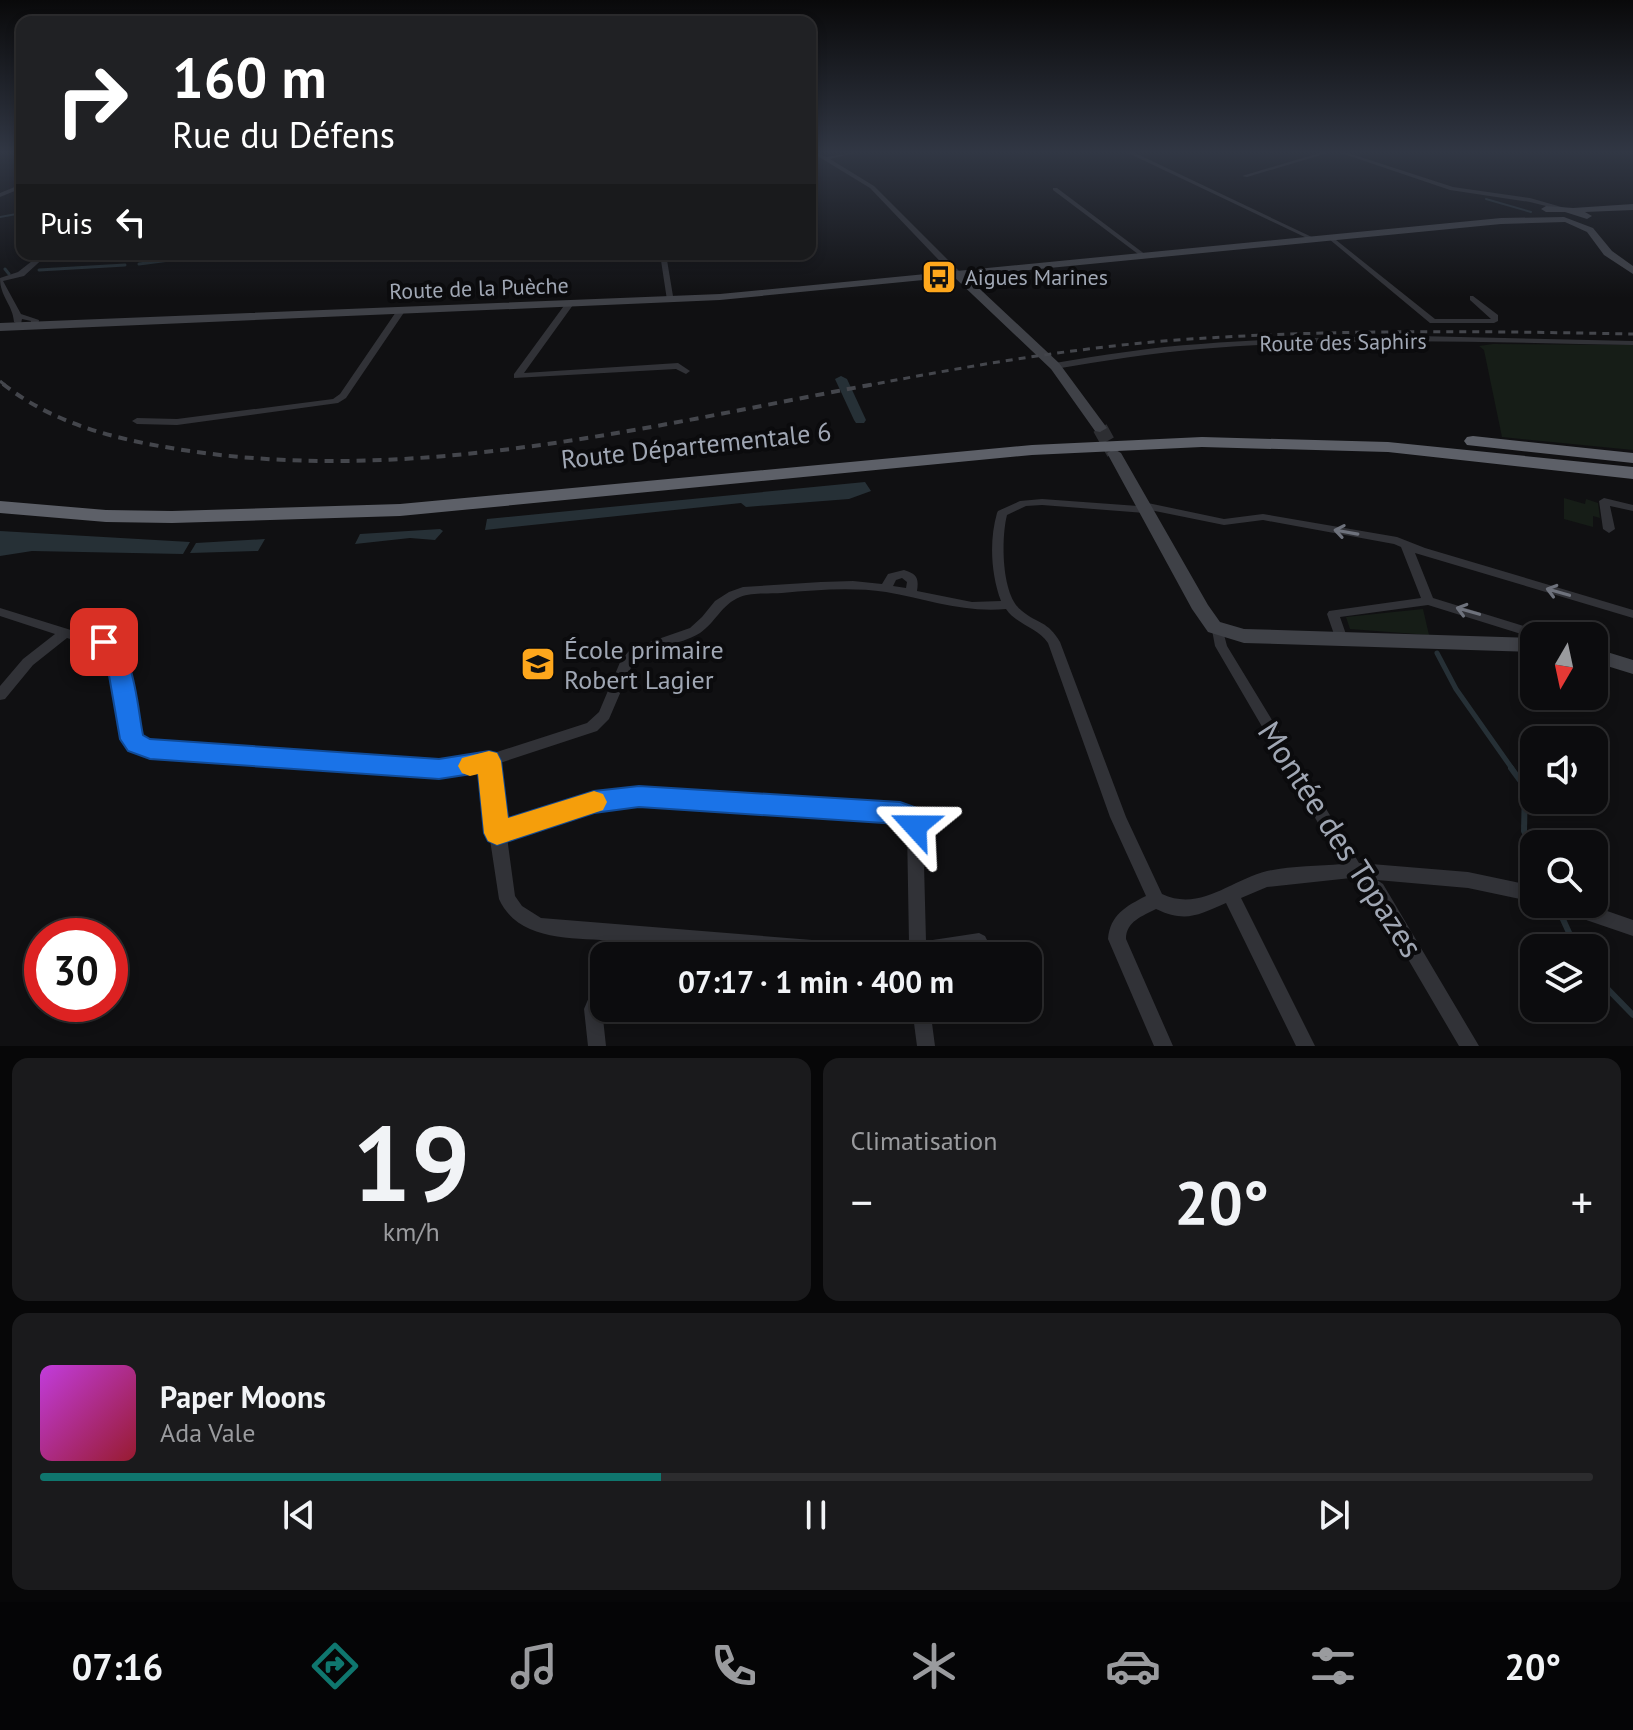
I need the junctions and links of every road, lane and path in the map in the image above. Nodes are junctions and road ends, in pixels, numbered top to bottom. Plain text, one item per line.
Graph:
1 (885, 201) edge
2 (1071, 201) edge
3 (1232, 201) edge
4 (1531, 201) edge
5 (1532, 201) edge
6 (1633, 208) edge
7 (1545, 210) junction
8 (1565, 214) junction
9 (1587, 218) junction
10 (1501, 221) junction
11 (1331, 238) junction
12 (1313, 239) junction
13 (1144, 256) junction
14 (38, 260) edge
15 (664, 260) edge
16 (1630, 269) edge
17 (958, 275) junction
18 (0, 281) edge
19 (1473, 298) dead end
20 (671, 300) junction
21 (569, 305) junction
22 (401, 311) junction
23 (16, 321) junction
24 (0, 327) edge
25 (1633, 343) edge
26 (1055, 366) junction
27 (686, 371) dead end
28 (137, 421) dead end
29 (1100, 428) tunnel mouth
30 (1392, 443) junction
31 (1114, 453) tunnel mouth
32 (1633, 458) edge
33 (1633, 465) edge
34 (1633, 473) edge
35 (1633, 482) edge
36 (0, 496) edge
37 (0, 507) edge
38 (1144, 508) junction
39 (1633, 508) edge
40 (1609, 529) dead end
41 (1406, 545) junction
42 (1428, 601) junction
43 (1008, 605) junction
44 (0, 612) edge
45 (1633, 614) edge
46 (1520, 629) edge
47 (1218, 630) junction
48 (66, 632) junction
49 (1342, 640) junction
50 (1520, 645) edge
51 (1608, 659) edge
52 (1633, 667) edge
53 (0, 695) edge
54 (489, 761) junction
55 (497, 833) junction
56 (1354, 870) junction
57 (1520, 891) edge
58 (1230, 894) junction
59 (1156, 900) junction
60 (1604, 918) edge
61 (1633, 928) edge
62 (627, 935) junction
63 (624, 942) edge
64 (718, 942) edge
65 (918, 942) edge
66 (594, 1022) edge
67 (923, 1022) edge
68 (597, 1046) edge
69 (926, 1046) edge
70 (1164, 1046) edge
71 (1306, 1046) edge
72 (1470, 1046) edge

1 - 17 street
2 - 13 street
3 - 12 street
4 - 7 street
5 - 8 street
6 - 8 main road
6 - 9 main road
7 - 8 main road
7 - 10 main road
8 - 9 main road
8 - 10 main road
8 - 16 main road
9 - 16 main road
10 - 11 main road, Route de la Puèche
11 - 12 main road, Route de la Puèche
11 - 19 street
12 - 13 main road, Route de la Puèche
13 - 17 main road, Route de la Puèche
14 - 18 street
15 - 20 street
17 - 20 main road, Route de la Puèche
17 - 26 main road
18 - 23 street
20 - 21 main road, Route de la Puèche
21 - 22 main road, Route de la Puèche
21 - 27 street
22 - 23 main road, Route de la Puèche
22 - 28 street
23 - 24 main road, Route de la Puèche
25 - 26 street, Route des Saphirs
26 - 29 main road
30 - 32 highway
30 - 33 highway
30 - 34 highway
30 - 35 highway
30 - 36 highway, Route Départementale 6
30 - 37 highway, Route Départementale 6
31 - 38 main road
41 -> 38 street
38 - 43 street
38 - 47 main road
39 - 40 street
41 - 42 street
45 -> 41 street
46 -> 42 street
42 - 49 street
43 - 54 street
43 - 59 street
44 - 48 street
47 - 49 main road
47 - 56 street, Montée des Topazes
48 - 53 street
48 - 54 street
49 - 50 main road
51 - 52 main road
54 - 55 street
55 - 62 street
55 - 65 street
56 - 57 street
56 - 58 street
56 - 72 street, Montée des Topazes
58 - 59 street
58 - 71 street
59 - 70 street
60 - 61 street
62 - 63 street
62 - 64 street
66 - 68 street
67 - 69 street

